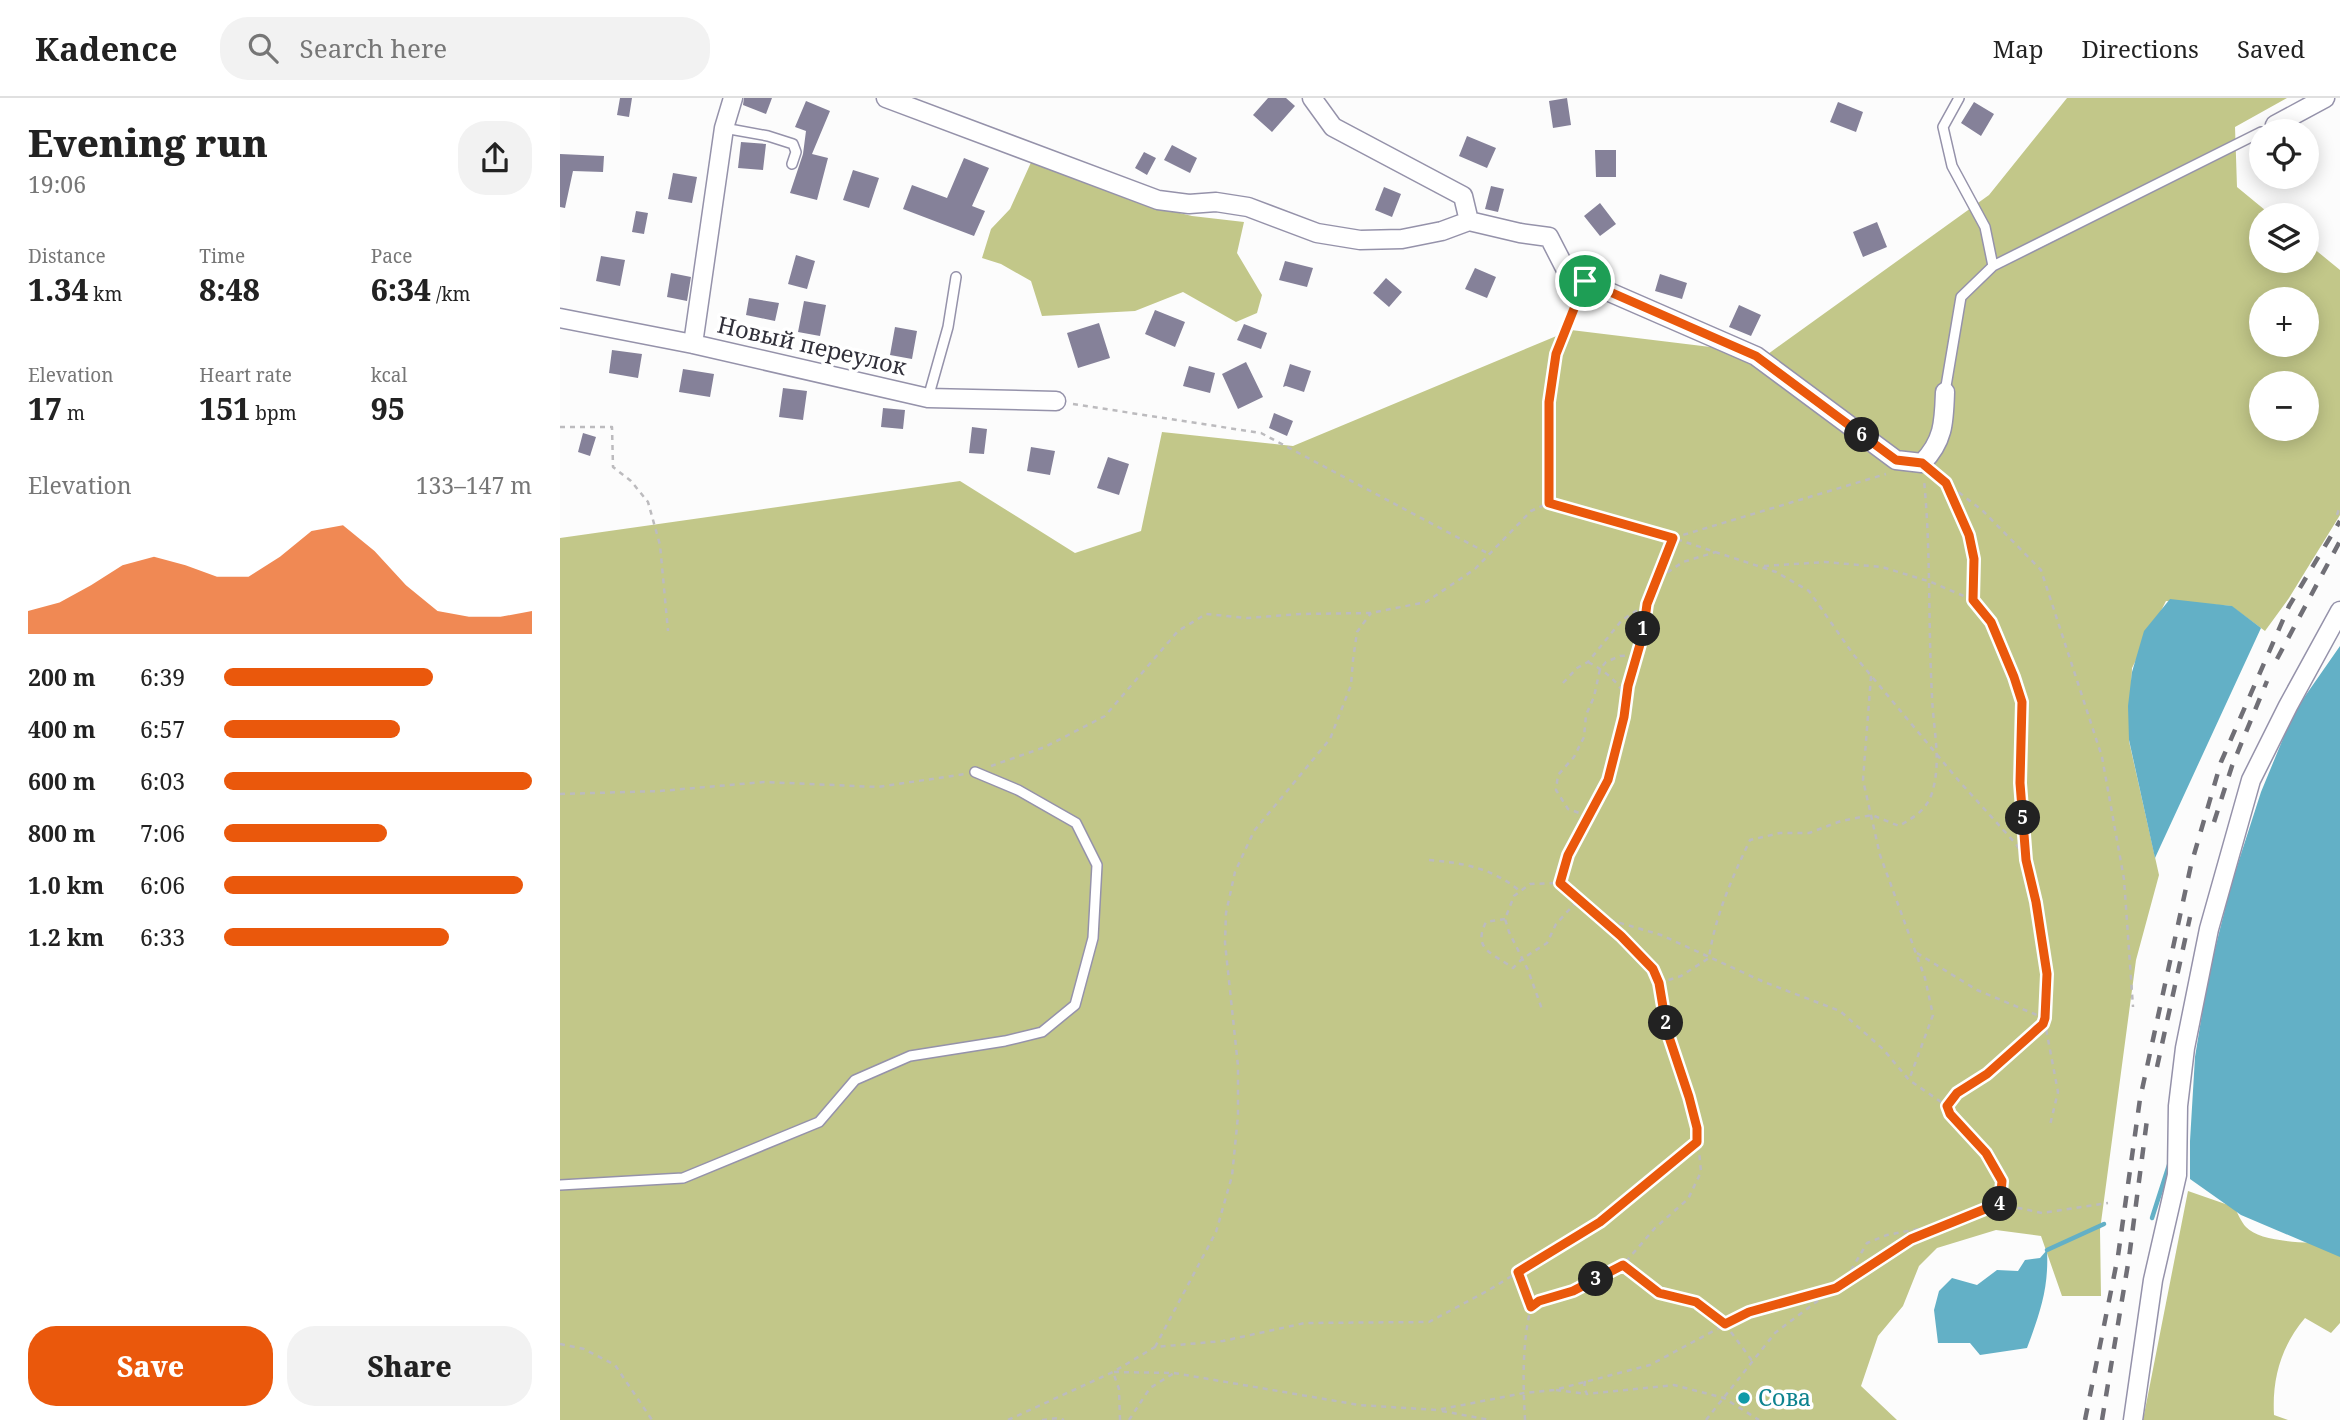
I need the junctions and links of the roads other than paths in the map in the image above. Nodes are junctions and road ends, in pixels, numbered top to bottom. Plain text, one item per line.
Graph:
1 (733, 98) edge
2 (886, 98) edge
3 (1312, 98) edge
4 (1959, 98) edge
5 (2325, 98) edge
6 (2287, 119) edge
7 (724, 128) junction
8 (2249, 139) edge
9 (792, 164) dead end
10 (1469, 221) junction
11 (1993, 266) junction
12 (956, 277) dead end
13 (560, 318) edge
14 (693, 344) junction
15 (1945, 392) joint
16 (929, 398) junction
17 (1056, 401) road end
18 (2340, 611) edge
19 (975, 772) road end
20 (560, 1185) edge
21 (2133, 1420) edge

1 - 7 street
2 - 10 street
3 - 10 street
4 - 11 lane
5 - 6 street
7 - 9 lane
7 - 14 street
8 - 11 lane
10 - 15 street
11 - 15 lane
12 - 16 lane
13 - 14 street, Новый переулок
14 - 16 street, Новый переулок
16 - 17 street, Новый переулок
18 - 21 street
19 - 20 lane

